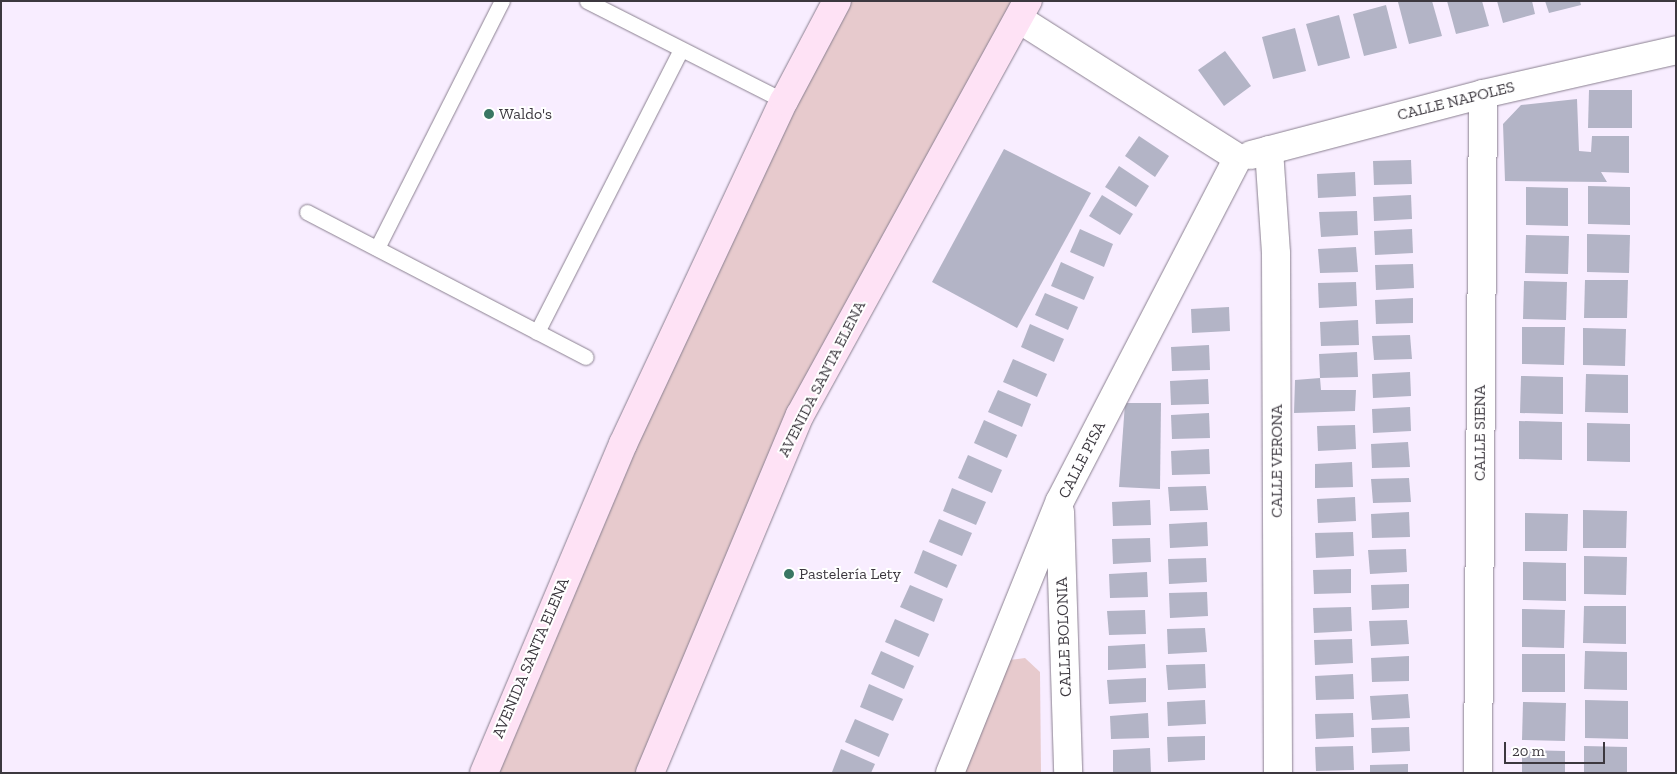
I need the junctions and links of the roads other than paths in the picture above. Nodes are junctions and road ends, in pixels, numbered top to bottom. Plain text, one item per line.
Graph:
1 (502, 1) edge
2 (587, 1) edge
3 (837, 1) edge
4 (1024, 10) edge
5 (1676, 50) edge
6 (680, 52) junction
7 (1483, 94) junction
8 (784, 101) junction
9 (1269, 150) junction
10 (1238, 158) junction
11 (307, 212) dead end
12 (377, 248) junction
13 (537, 332) junction
14 (585, 357) dead end
15 (1060, 501) junction
16 (484, 773) edge
17 (650, 773) edge
18 (950, 773) edge
19 (1068, 773) edge
20 (1278, 773) edge
21 (1478, 773) edge

1 - 12 lane
2 - 6 lane
3 - 8 street, AVENIDA SANTA ELENA
4 - 10 street
4 - 17 street, AVENIDA SANTA ELENA
5 - 7 street, CALLE NAPOLES
6 - 8 lane
6 - 13 lane
7 - 9 street, CALLE NAPOLES
7 - 21 street, CALLE SIENA
8 - 16 street, AVENIDA SANTA ELENA
9 - 10 street, CALLE NAPOLES
9 - 20 street, CALLE VERONA
10 - 15 street, CALLE PISA
11 - 12 lane
12 - 13 lane
13 - 14 lane
15 - 18 street, CALLE PISA
15 - 19 street, CALLE BOLONIA

